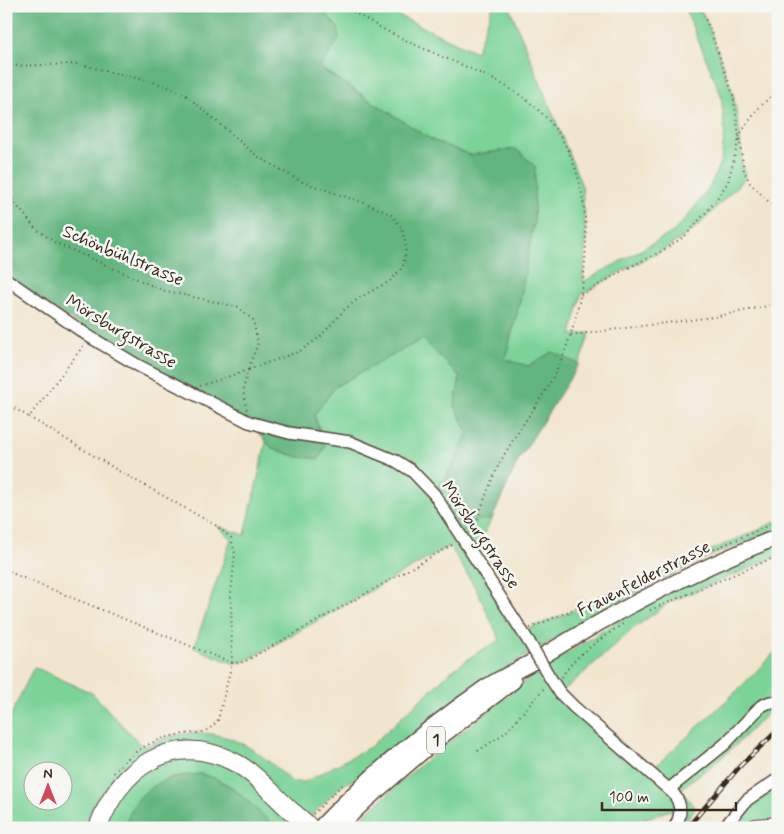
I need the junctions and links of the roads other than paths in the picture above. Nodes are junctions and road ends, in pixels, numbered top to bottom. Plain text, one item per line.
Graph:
1 (6, 279) edge
2 (778, 537) edge
3 (532, 662) junction
4 (778, 704) edge
5 (778, 779) edge
6 (669, 788) junction
7 (778, 826) edge
8 (98, 828) edge
9 (111, 828) edge
10 (292, 828) edge
11 (310, 828) edge
12 (320, 828) edge
13 (337, 828) edge
14 (674, 828) edge
15 (724, 828) edge
16 (756, 828) edge

1 - 6 street, Mörsburgstrasse, bridge
2 - 3 main road, Frauenfelderstrasse / 1
3 - 12 main road, Frauenfelderstrasse / 1
3 - 13 main road, Frauenfelderstrasse / 1
4 - 6 street
5 - 15 street
6 - 14 street, Mörsburgstrasse
7 - 16 highway
8 - 11 highway
9 - 10 highway

